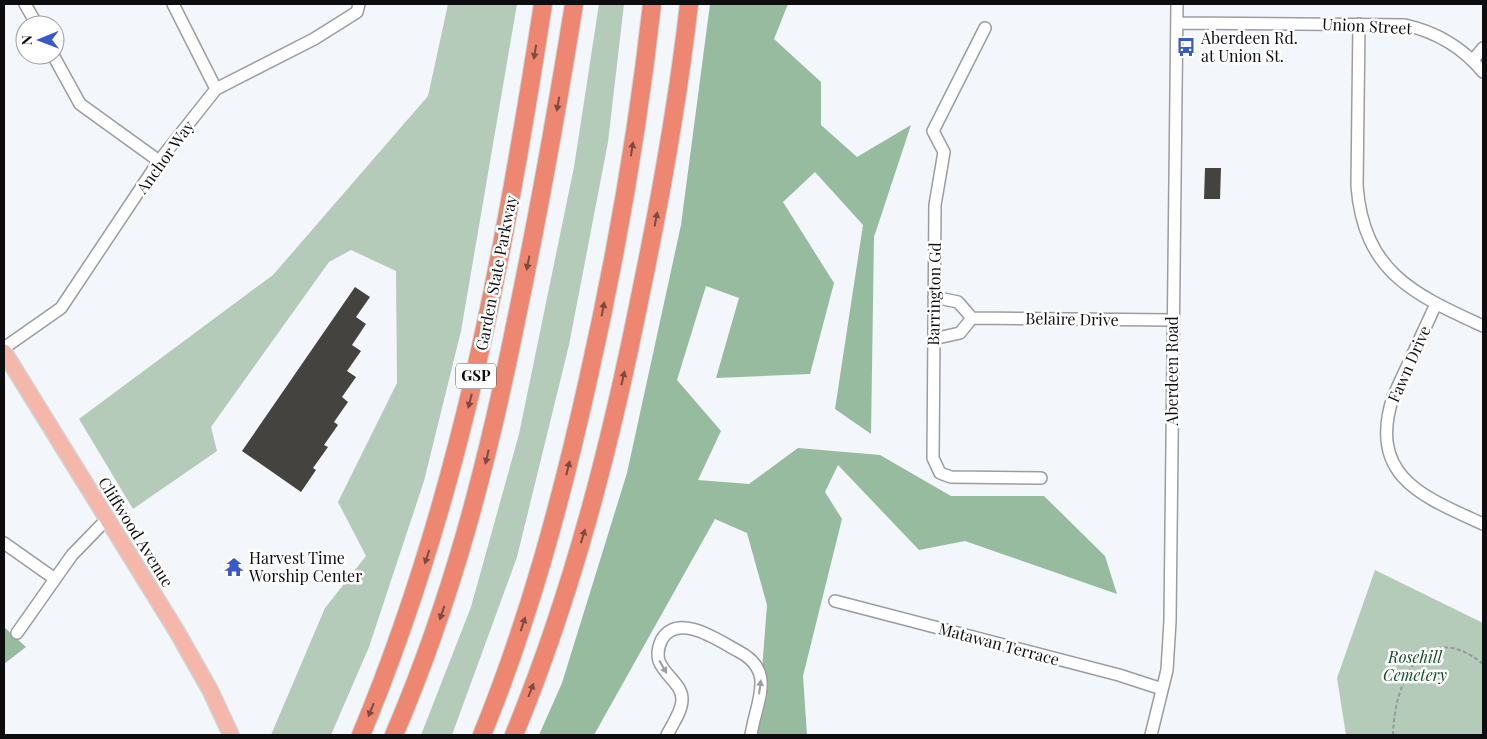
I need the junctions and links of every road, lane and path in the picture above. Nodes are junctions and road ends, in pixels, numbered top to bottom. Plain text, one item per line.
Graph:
1 (25, 4) edge
2 (173, 4) edge
3 (359, 4) edge
4 (543, 4) edge
5 (574, 4) edge
6 (652, 4) edge
7 (689, 4) edge
8 (1177, 4) edge
9 (31, 15) edge
10 (1177, 23) junction
11 (1359, 24) junction
12 (985, 28) dead end
13 (1483, 48) edge
14 (1473, 60) junction
15 (59, 65) edge
16 (1483, 72) edge
17 (216, 88) junction
18 (159, 161) junction
19 (934, 297) junction
20 (1436, 304) junction
21 (972, 318) junction
22 (1172, 320) junction
23 (1483, 326) edge
24 (934, 339) junction
25 (4, 350) edge
26 (1040, 478) dead end
27 (107, 519) junction
28 (1483, 524) edge
29 (4, 543) edge
30 (55, 579) junction
31 (835, 602) dead end
32 (18, 633) dead end
33 (1483, 664) edge
34 (1162, 689) junction
35 (231, 735) edge
36 (361, 735) edge
37 (394, 735) edge
38 (482, 735) edge
39 (514, 735) edge
40 (667, 735) edge
41 (752, 735) edge
42 (1150, 735) edge
43 (1393, 735) edge

1 - 9 street
2 - 17 street
3 - 17 street, Anchor Way
4 -> 36 highway, Garden State Parkway / GSP
5 -> 37 highway, Garden State Parkway / GSP
38 -> 6 highway
39 -> 7 highway
8 - 10 street, Aberdeen Road
10 - 11 street, Union Street
10 - 22 street, Aberdeen Road
11 - 14 street, Union Street
11 - 20 street
12 - 19 street, Barrington Gd
13 - 14 street
14 - 16 street, Union Street
15 - 18 street
17 - 18 street, Anchor Way
18 - 25 street, Anchor Way
19 - 21 street
19 - 24 street, Barrington Gd
20 - 23 street
20 - 28 street, Fawn Drive
21 - 22 street, Belaire Drive
21 - 24 street
22 - 34 street, Aberdeen Road
24 - 26 street, Barrington Gd
25 - 27 main road, Cliffwood Avenue
27 - 30 street
27 - 35 main road, Cliffwood Avenue
29 - 30 street
30 - 32 street
31 - 34 street, Matawan Terrace
33 - 43 path
34 - 42 street, Aberdeen Road
41 -> 40 street

